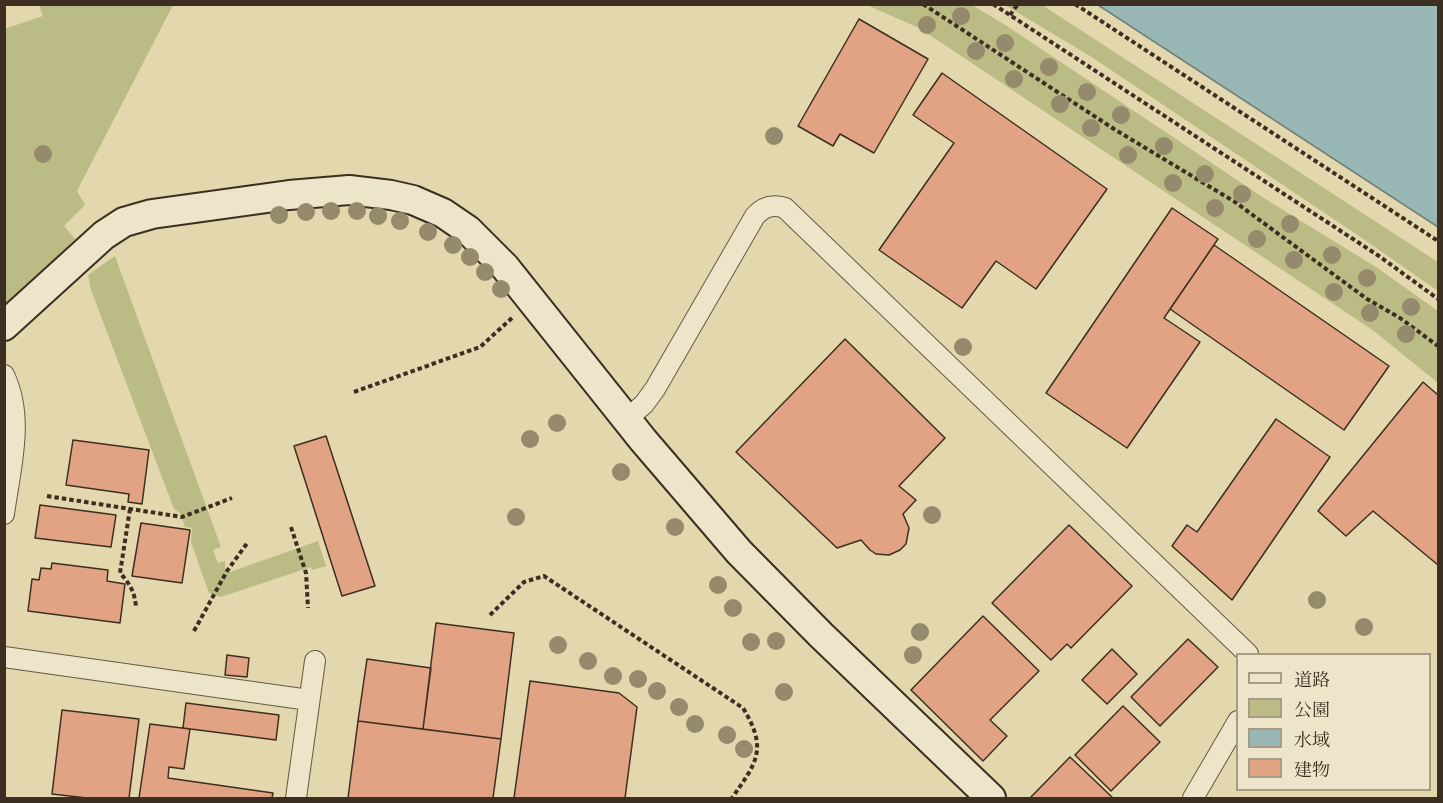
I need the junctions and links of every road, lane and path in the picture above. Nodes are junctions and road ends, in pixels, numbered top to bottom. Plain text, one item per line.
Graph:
1 (923, 4) edge
2 (993, 4) edge
3 (1018, 4) edge
4 (1075, 4) edge
5 (1010, 15) junction
6 (1438, 241) edge
7 (526, 294) junction
8 (1438, 299) edge
9 (4, 326) edge
10 (1438, 346) edge
11 (4, 375) edge
12 (354, 392) dead end
13 (627, 419) junction
14 (47, 496) dead end
15 (232, 498) dead end
16 (130, 509) junction
17 (4, 513) edge
18 (291, 527) dead end
19 (248, 542) dead end
20 (136, 608) dead end
21 (308, 608) dead end
22 (490, 615) dead end
23 (194, 631) dead end
24 (1247, 653) edge
25 (4, 657) edge
26 (315, 661) dead end
27 (309, 700) junction
28 (1236, 724) edge
29 (296, 798) edge
30 (732, 798) edge
31 (991, 798) edge
32 (1193, 798) edge

1 - 10 path
2 - 5 path
3 - 5 path
4 - 6 path
5 - 8 path
7 - 9 street
7 - 12 path
7 - 13 street
11 - 17 street
13 - 24 street
13 - 31 street
14 - 16 path
15 - 16 path
16 - 20 path
18 - 21 path
19 - 23 path
22 - 30 path
25 - 27 street
26 - 27 street
27 - 29 street
28 - 32 street

